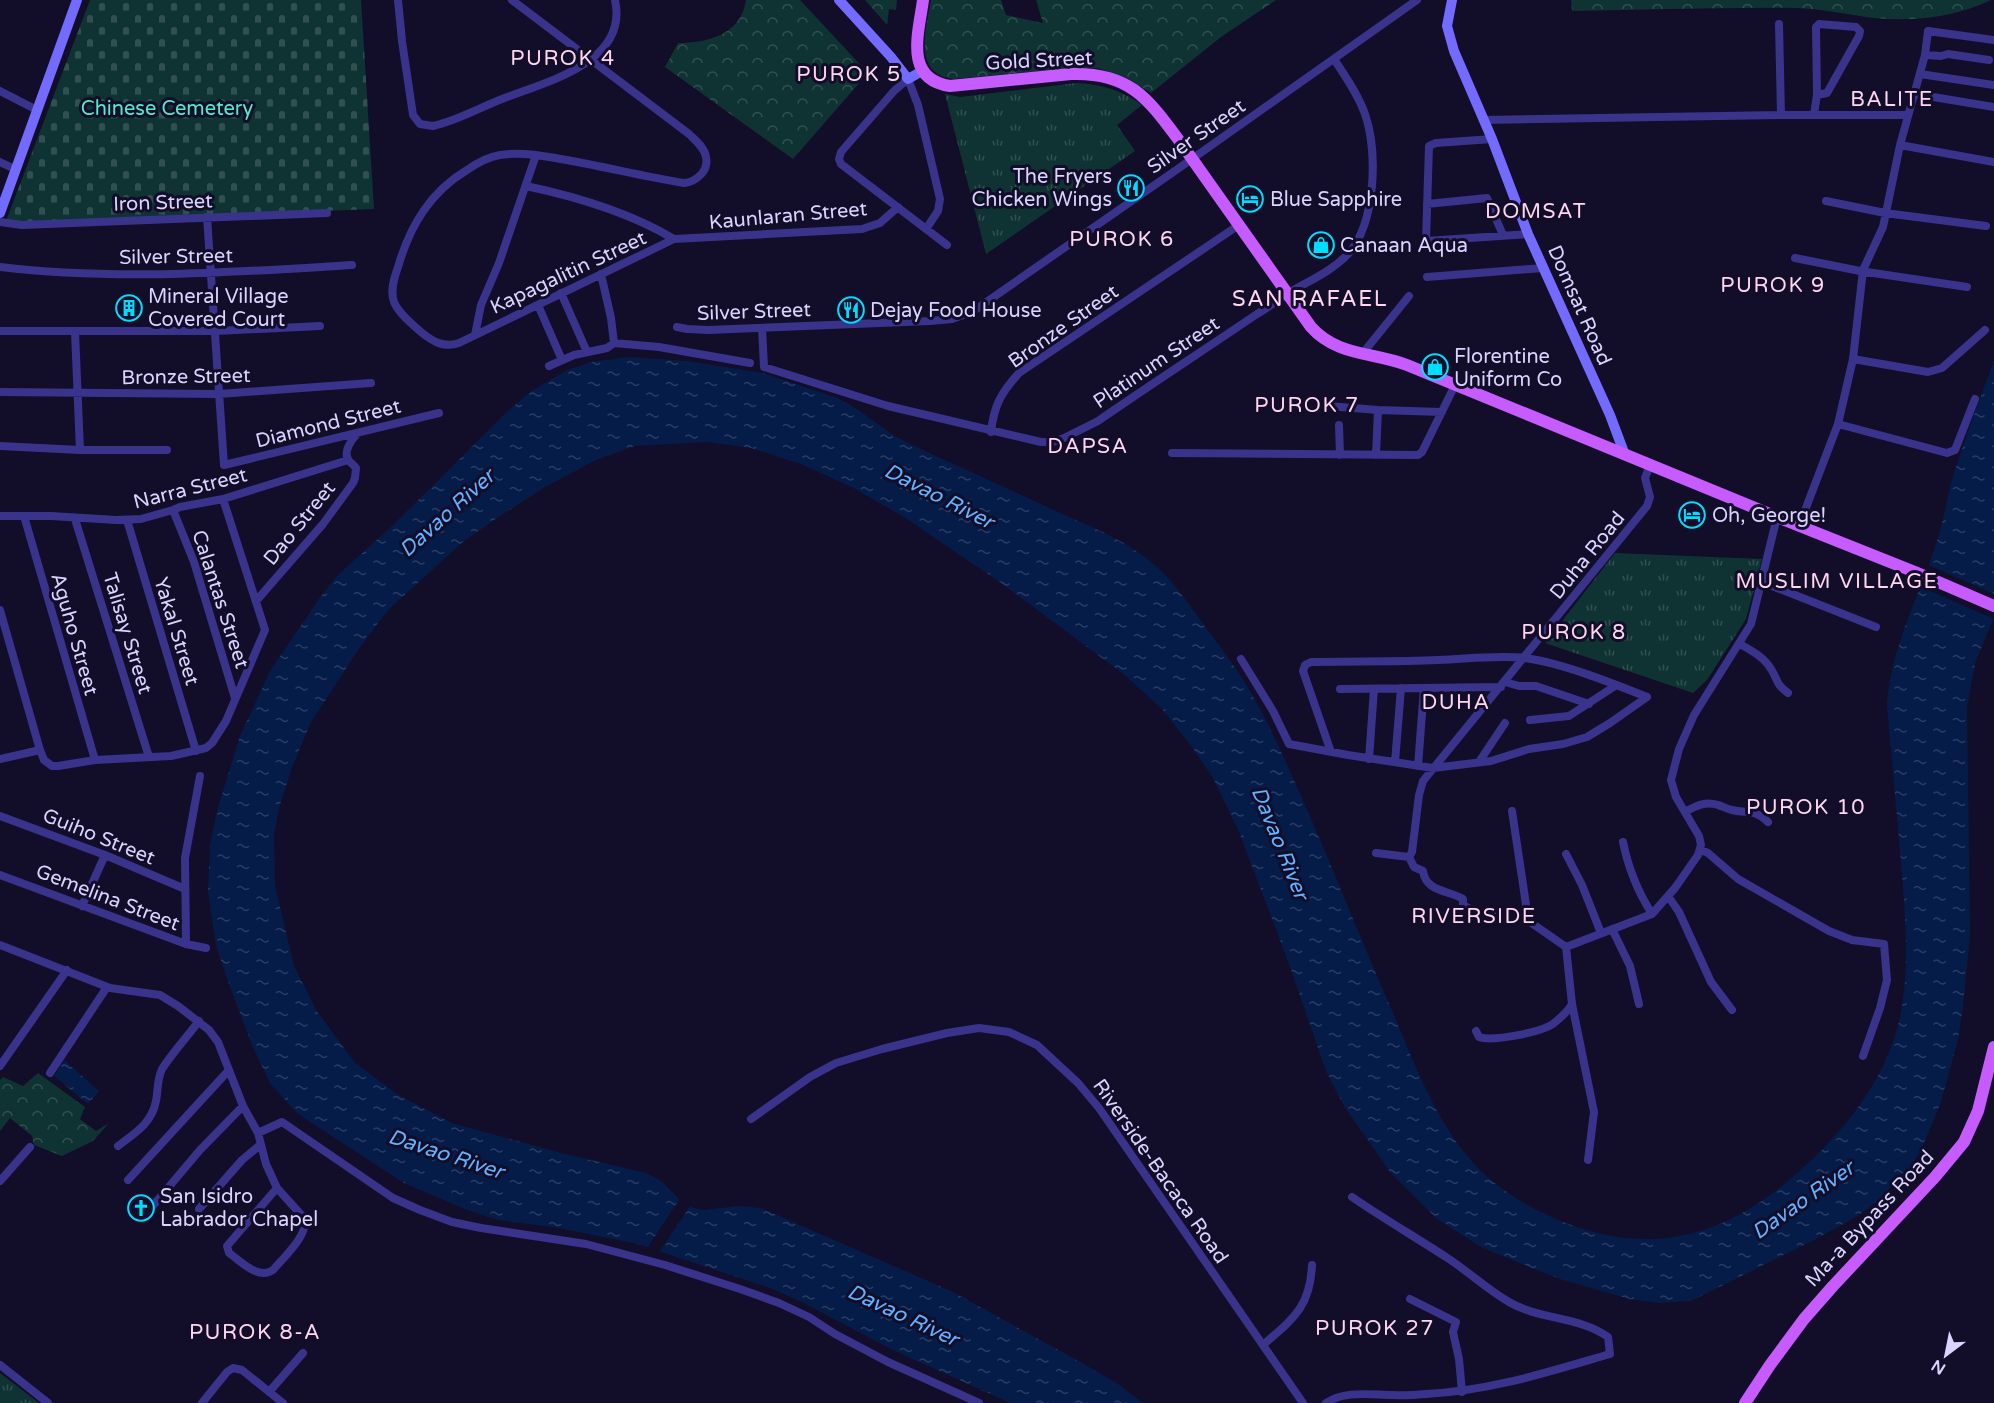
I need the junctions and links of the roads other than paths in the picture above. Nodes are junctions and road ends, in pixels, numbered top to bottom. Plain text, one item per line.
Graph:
1 (77, 0) edge
2 (398, 0) edge
3 (512, 0) edge
4 (615, 0) edge
5 (839, 0) edge
6 (923, 0) edge
7 (1417, 0) edge
8 (1452, 0) edge
9 (1779, 24) dead end
10 (1994, 40) edge
11 (1925, 55) junction
12 (1334, 59) junction
13 (592, 60) junction
14 (1989, 60) dead end
15 (922, 71) junction
16 (1920, 74) junction
17 (908, 79) junction
18 (1994, 85) edge
19 (0, 91) edge
20 (1915, 94) junction
21 (1817, 95) junction
22 (1994, 107) edge
23 (36, 110) junction
24 (1814, 114) junction
25 (1781, 115) junction
26 (1907, 115) junction
27 (1484, 120) junction
28 (1492, 139) junction
29 (1900, 145) junction
30 (536, 155) junction
31 (1192, 159) junction
32 (0, 162) edge
33 (1994, 162) edge
34 (15, 169) junction
35 (526, 186) junction
36 (1826, 201) dead end
37 (1427, 204) junction
38 (898, 207) junction
39 (0, 213) edge
40 (327, 213) dead end
41 (1885, 213) junction
42 (207, 217) junction
43 (0, 222) edge
44 (1239, 225) junction
45 (1986, 226) dead end
46 (926, 229) junction
47 (1528, 234) junction
48 (1503, 235) junction
49 (674, 239) junction
50 (947, 245) dead end
51 (1795, 258) dead end
52 (352, 265) dead end
53 (0, 267) edge
54 (1543, 268) junction
55 (1863, 270) junction
56 (212, 273) junction
57 (601, 274) junction
58 (1427, 277) dead end
59 (1966, 287) dead end
60 (561, 293) junction
61 (1287, 294) junction
62 (1409, 296) dead end
63 (538, 305) junction
64 (320, 326) dead end
65 (677, 327) dead end
66 (762, 328) junction
67 (1984, 330) dead end
68 (0, 331) edge
69 (216, 331) junction
70 (75, 332) junction
71 (475, 335) junction
72 (614, 343) junction
73 (587, 352) junction
74 (1363, 353) junction
75 (1853, 359) junction
76 (562, 360) junction
77 (750, 363) dead end
78 (549, 366) dead end
79 (371, 383) dead end
80 (1455, 385) junction
81 (0, 392) edge
82 (78, 393) junction
83 (219, 394) junction
84 (1975, 399) dead end
85 (1328, 406) dead end
86 (1378, 410) junction
87 (1442, 412) junction
88 (439, 413) dead end
89 (1838, 424) junction
90 (1339, 425) dead end
91 (358, 432) junction
92 (991, 432) junction
93 (0, 446) edge
94 (81, 450) junction
95 (167, 450) dead end
96 (1172, 453) dead end
97 (1340, 455) junction
98 (1376, 455) junction
99 (1625, 455) junction
100 (348, 460) junction
101 (1650, 465) junction
102 (223, 499) junction
103 (173, 510) junction
104 (0, 516) edge
105 (24, 516) junction
106 (1777, 517) junction
107 (75, 519) junction
108 (127, 520) junction
109 (1799, 526) junction
110 (1762, 582) junction
111 (255, 601) junction
112 (1994, 606) edge
113 (0, 610) edge
114 (1876, 627) dead end
115 (1740, 644) junction
116 (1524, 658) junction
117 (1241, 659) dead end
118 (1503, 684) junction
119 (1616, 686) junction
120 (1401, 688) junction
121 (1424, 688) junction
122 (1340, 689) dead end
123 (1374, 689) junction
124 (1788, 693) dead end
125 (235, 698) junction
126 (1590, 704) junction
127 (1530, 720) dead end
128 (1505, 723) dead end
129 (40, 750) junction
130 (196, 751) junction
131 (1331, 752) junction
132 (149, 757) junction
133 (0, 759) edge
134 (1370, 759) junction
135 (95, 760) junction
136 (1395, 762) junction
137 (1479, 762) junction
138 (1418, 766) junction
139 (1433, 768) junction
140 (200, 776) dead end
141 (1512, 811) dead end
142 (1685, 812) junction
143 (0, 816) edge
144 (1768, 822) dead end
145 (1623, 842) dead end
146 (1701, 850) junction
147 (1376, 853) dead end
148 (1566, 854) dead end
149 (105, 855) junction
150 (1409, 857) junction
151 (0, 874) edge
152 (185, 889) junction
153 (1668, 896) junction
154 (82, 906) junction
155 (1652, 914) junction
156 (1497, 916) dead end
157 (1612, 929) junction
158 (1601, 933) junction
159 (186, 944) junction
160 (0, 945) edge
161 (1566, 947) junction
162 (206, 948) dead end
163 (67, 970) junction
164 (107, 987) junction
165 (1572, 1004) junction
166 (1639, 1004) dead end
167 (1732, 1010) dead end
168 (199, 1021) junction
169 (1476, 1031) dead end
170 (1994, 1047) edge
171 (1863, 1056) dead end
172 (0, 1066) edge
173 (229, 1070) junction
174 (50, 1073) dead end
175 (243, 1106) junction
176 (751, 1119) dead end
177 (258, 1133) junction
178 (260, 1145) junction
179 (118, 1146) dead end
180 (30, 1147) dead end
181 (1588, 1160) dead end
182 (128, 1180) dead end
183 (0, 1181) edge
184 (278, 1188) junction
185 (1352, 1197) dead end
186 (151, 1209) dead end
187 (199, 1209) dead end
188 (1312, 1265) dead end
189 (1410, 1299) dead end
190 (1264, 1344) junction
191 (303, 1353) dead end
192 (0, 1365) edge
193 (269, 1392) junction
194 (1462, 1392) junction
195 (48, 1403) edge
196 (202, 1403) edge
197 (283, 1403) edge
198 (979, 1403) edge
199 (1303, 1403) edge
200 (1326, 1403) edge
201 (1745, 1403) edge

1 - 23 street
2 - 13 street
3 - 13 street
4 - 13 street
5 - 17 street
6 - 15 main road
7 - 12 street, Silver Street
8 - 27 street, Domsat Road
9 - 25 street
10 - 11 street
11 - 14 street
11 - 16 street
12 - 31 street, Silver Street
12 - 61 street, Platinum Street
13 - 30 street
15 - 17 street
15 - 31 main road, Gold Street
16 - 18 street
16 - 20 street
17 - 38 street
17 - 46 street
19 - 23 street
20 - 22 street
20 - 26 street
21 - 21 street
21 - 24 street
23 - 34 street
24 - 25 street
24 - 26 street
25 - 27 street
26 - 29 street
27 - 28 street, Domsat Road
28 - 37 street
28 - 47 street, Domsat Road
29 - 33 street
29 - 41 street
30 - 35 street
30 - 71 street, Kapagalitin Street
31 - 44 main road, Gold Street
31 - 66 street, Silver Street
32 - 34 street
34 - 39 street
35 - 49 street
35 - 71 street
36 - 41 street
37 - 48 street
37 - 48 street
38 - 46 street
38 - 49 street, Kaunlaran Street
40 - 42 street, Iron Street
41 - 45 street
41 - 55 street
42 - 43 street, Iron Street
42 - 56 street
44 - 61 main road, Gold Street
44 - 92 street, Bronze Street
46 - 50 street
47 - 48 street
47 - 54 street, Domsat Road
49 - 57 street, Kapagalitin Street
51 - 55 street
52 - 56 street, Silver Street
53 - 56 street, Silver Street
54 - 58 street
54 - 99 street, Domsat Road
55 - 59 street
55 - 75 street
56 - 69 street
57 - 60 street, Kapagalitin Street
57 - 72 street
60 - 63 street, Kapagalitin Street
60 - 73 street
61 - 74 main road, Gold Street
61 - 92 street, Platinum Street
62 - 74 street
63 - 71 street, Kapagalitin Street
63 - 76 street
64 - 69 street
65 - 66 street, Silver Street
66 - 92 street, Platinum Street
67 - 75 street
68 - 70 street
69 - 70 street
69 - 83 street
70 - 82 street
72 - 73 street
72 - 77 street
73 - 76 street
74 - 80 main road, Gold Street
75 - 89 street
76 - 78 street
79 - 83 street, Bronze Street
80 - 87 street
80 - 99 main road, Gold Street
81 - 82 street, Bronze Street
82 - 83 street, Bronze Street
82 - 94 street
83 - 91 street, Diamond Street
84 - 89 street
85 - 86 street
86 - 87 street
86 - 98 street
87 - 98 street
88 - 91 street, Diamond Street
89 - 109 street
90 - 97 street
91 - 100 street, Dao Street
93 - 94 street
94 - 95 street
96 - 97 street
97 - 98 street
99 - 101 main road, Gold Street
100 - 102 street, Narra Street
100 - 111 street, Dao Street
101 - 106 main road, Gold Street
101 - 116 street, Duha Road
102 - 103 street, Narra Street
102 - 111 street
103 - 108 street, Narra Street
103 - 125 street, Calantas Street
104 - 105 street, Narra Street
105 - 107 street, Narra Street
105 - 135 street, Aguho Street
106 - 109 main road, Gold Street
106 - 110 street
107 - 108 street, Narra Street
107 - 132 street, Talisay Street
108 - 130 street, Yakal Street
109 - 112 main road, Gold Street
110 - 114 street
110 - 115 street
111 - 125 street
113 - 129 street
115 - 124 street
115 - 142 street
116 - 118 street, Duha Road
116 - 119 street
116 - 131 street
117 - 131 street
118 - 121 street
118 - 126 street
118 - 139 street, Duha Road
119 - 126 street
119 - 137 street
120 - 121 street
120 - 123 street
120 - 136 street
121 - 138 street
122 - 123 street
123 - 134 street
125 - 130 street
126 - 127 street
128 - 137 street
129 - 133 street
129 - 135 street
130 - 132 street
131 - 134 street
132 - 135 street
134 - 136 street
136 - 138 street
137 - 139 street
138 - 139 street
139 - 150 street, Duha Road
140 - 152 street
141 - 161 street
142 - 144 street
142 - 146 street
143 - 149 street, Guiho Street
145 - 155 street
146 - 153 street
146 - 171 street
147 - 150 street
148 - 158 street
149 - 152 street, Guiho Street
149 - 154 street
150 - 156 street
151 - 154 street, Gemelina Street
152 - 159 street
153 - 155 street
153 - 167 street
154 - 159 street, Gemelina Street
155 - 157 street
157 - 158 street
157 - 166 street
158 - 161 street
159 - 162 street, Gemelina Street
160 - 163 street
161 - 165 street
163 - 164 street
163 - 172 street
164 - 168 street
164 - 174 street
165 - 169 street
165 - 181 street
168 - 173 street
168 - 179 street
170 - 201 main road, Ma-a Bypass Road
173 - 175 street
173 - 182 street
175 - 177 street
175 - 186 street
176 - 190 street, Riverside-Bacaca Road
177 - 178 street
177 - 198 street
178 - 184 street
178 - 187 street
180 - 183 street
184 - 184 street
185 - 194 street
188 - 190 street
189 - 194 street
190 - 199 street, Riverside-Bacaca Road
191 - 193 street
192 - 195 street
193 - 196 street
193 - 197 street
194 - 200 street

